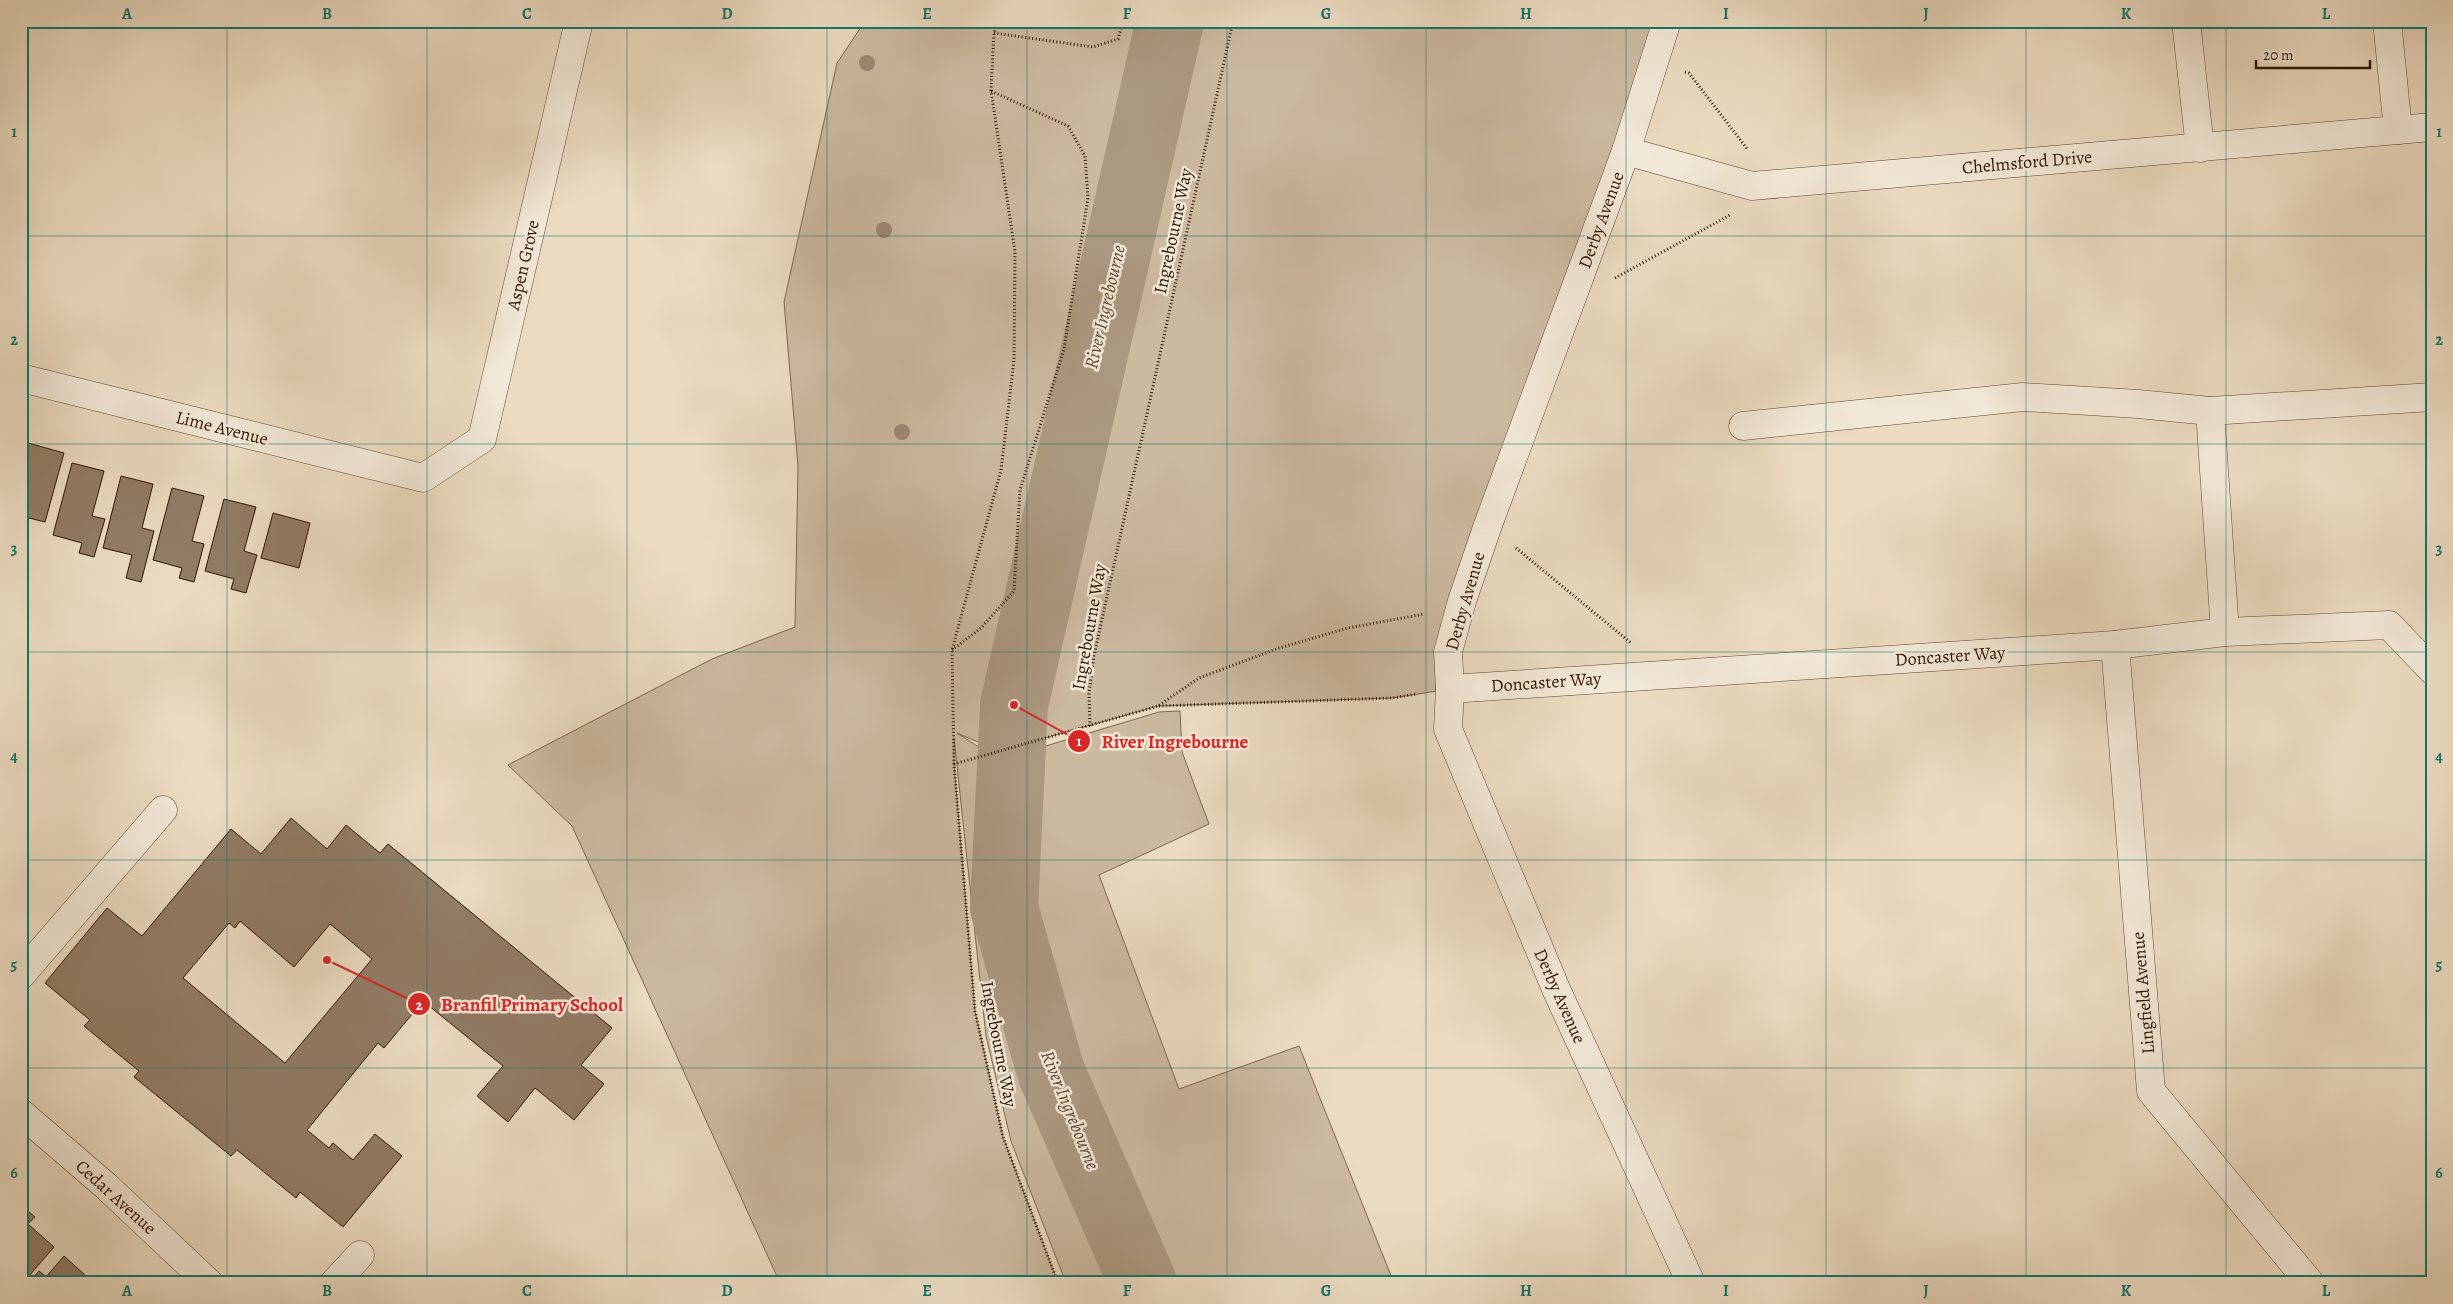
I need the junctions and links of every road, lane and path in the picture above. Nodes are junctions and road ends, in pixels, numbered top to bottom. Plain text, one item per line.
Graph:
1 (579, 21) edge
2 (999, 21) edge
3 (1123, 21) edge
4 (1233, 21) edge
5 (1667, 21) edge
6 (2186, 21) edge
7 (2387, 21) edge
8 (994, 33) junction
9 (991, 90) junction
10 (2432, 127) edge
11 (2398, 130) junction
12 (2200, 148) junction
13 (1626, 151) junction
14 (21, 378) edge
15 (2432, 398) edge
16 (2210, 412) junction
17 (1743, 426) dead end
18 (423, 478) joint
19 (1488, 525) junction
20 (1462, 600) junction
21 (2225, 632) junction
22 (2115, 645) junction
23 (952, 650) junction
24 (2432, 670) edge
25 (1668, 674) junction
26 (1450, 689) junction
27 (1158, 706) junction
28 (1090, 726) junction
29 (954, 764) junction
30 (163, 810) dead end
31 (21, 976) edge
32 (21, 1113) edge
33 (360, 1255) dead end
34 (209, 1283) edge
35 (334, 1283) edge
36 (1058, 1283) edge
37 (1691, 1283) edge
38 (2310, 1283) edge

1 - 18 street, Aspen Grove
2 - 8 path, Ingrebourne Way
3 - 8 path
4 - 28 path, Ingrebourne Way
5 - 13 street, Derby Avenue
6 - 12 street
7 - 11 street
8 - 9 path, Ingrebourne Way
9 - 23 path, Ingrebourne Way
9 - 23 path
10 - 11 street, Chelmsford Drive
11 - 12 street, Chelmsford Drive
12 - 13 street, Chelmsford Drive
13 - 19 street, Derby Avenue
14 - 18 street, Lime Avenue
15 - 16 street
16 - 17 street
16 - 21 street
19 - 20 street, Derby Avenue
19 - 25 path
20 - 26 street, Derby Avenue
20 - 27 path
21 - 22 street, Doncaster Way
21 - 24 street, Doncaster Way
22 - 25 street, Doncaster Way
22 - 38 street, Lingfield Avenue
23 - 29 path, Ingrebourne Way
25 - 26 street, Doncaster Way
26 - 27 path
26 - 37 street, Derby Avenue
27 - 28 path
28 - 29 path
29 - 36 path, Ingrebourne Way
30 - 31 street
32 - 34 street, Cedar Avenue
33 - 35 street

